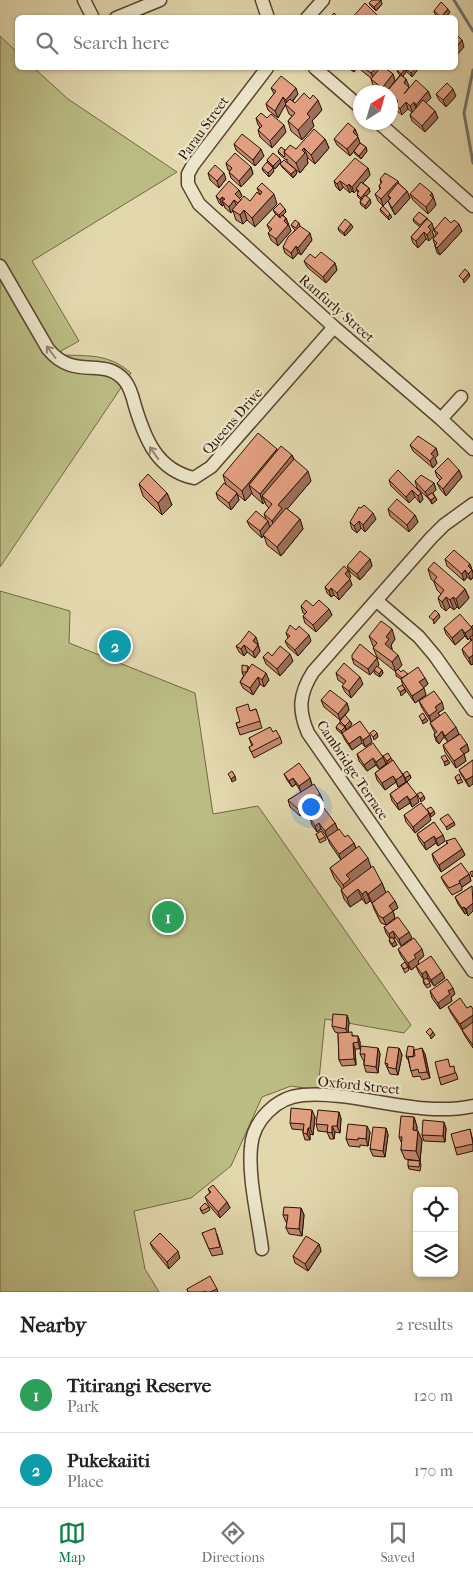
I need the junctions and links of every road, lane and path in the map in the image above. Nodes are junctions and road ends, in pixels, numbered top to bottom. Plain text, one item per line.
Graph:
1 (84, 0) edge
2 (160, 0) edge
3 (262, 0) edge
4 (323, 0) edge
5 (92, 15) edge
6 (123, 15) edge
7 (267, 15) edge
8 (310, 15) edge
9 (265, 70) edge
10 (317, 70) edge
11 (353, 101) edge
12 (387, 130) edge
13 (188, 184) joint
14 (473, 206) edge
15 (0, 266) edge
16 (334, 326) junction
17 (461, 397) dead end
18 (441, 419) junction
19 (473, 449) edge
20 (473, 504) edge
21 (377, 601) junction
22 (473, 710) edge
23 (473, 971) edge
24 (473, 1106) edge
25 (262, 1249) dead end

1 - 5 street
2 - 6 street
3 - 7 street
4 - 8 street
9 - 13 street, Parau Street
10 - 11 street
12 - 14 street
13 - 16 street, Ranfurly Street
16 -> 15 street, Queens Drive
16 - 18 street, Ranfurly Street
17 - 18 street
18 - 19 street, Ranfurly Street
20 - 21 street, Cambridge Terrace
21 - 22 street
21 - 23 street, Cambridge Terrace
24 - 25 street, Oxford Street

